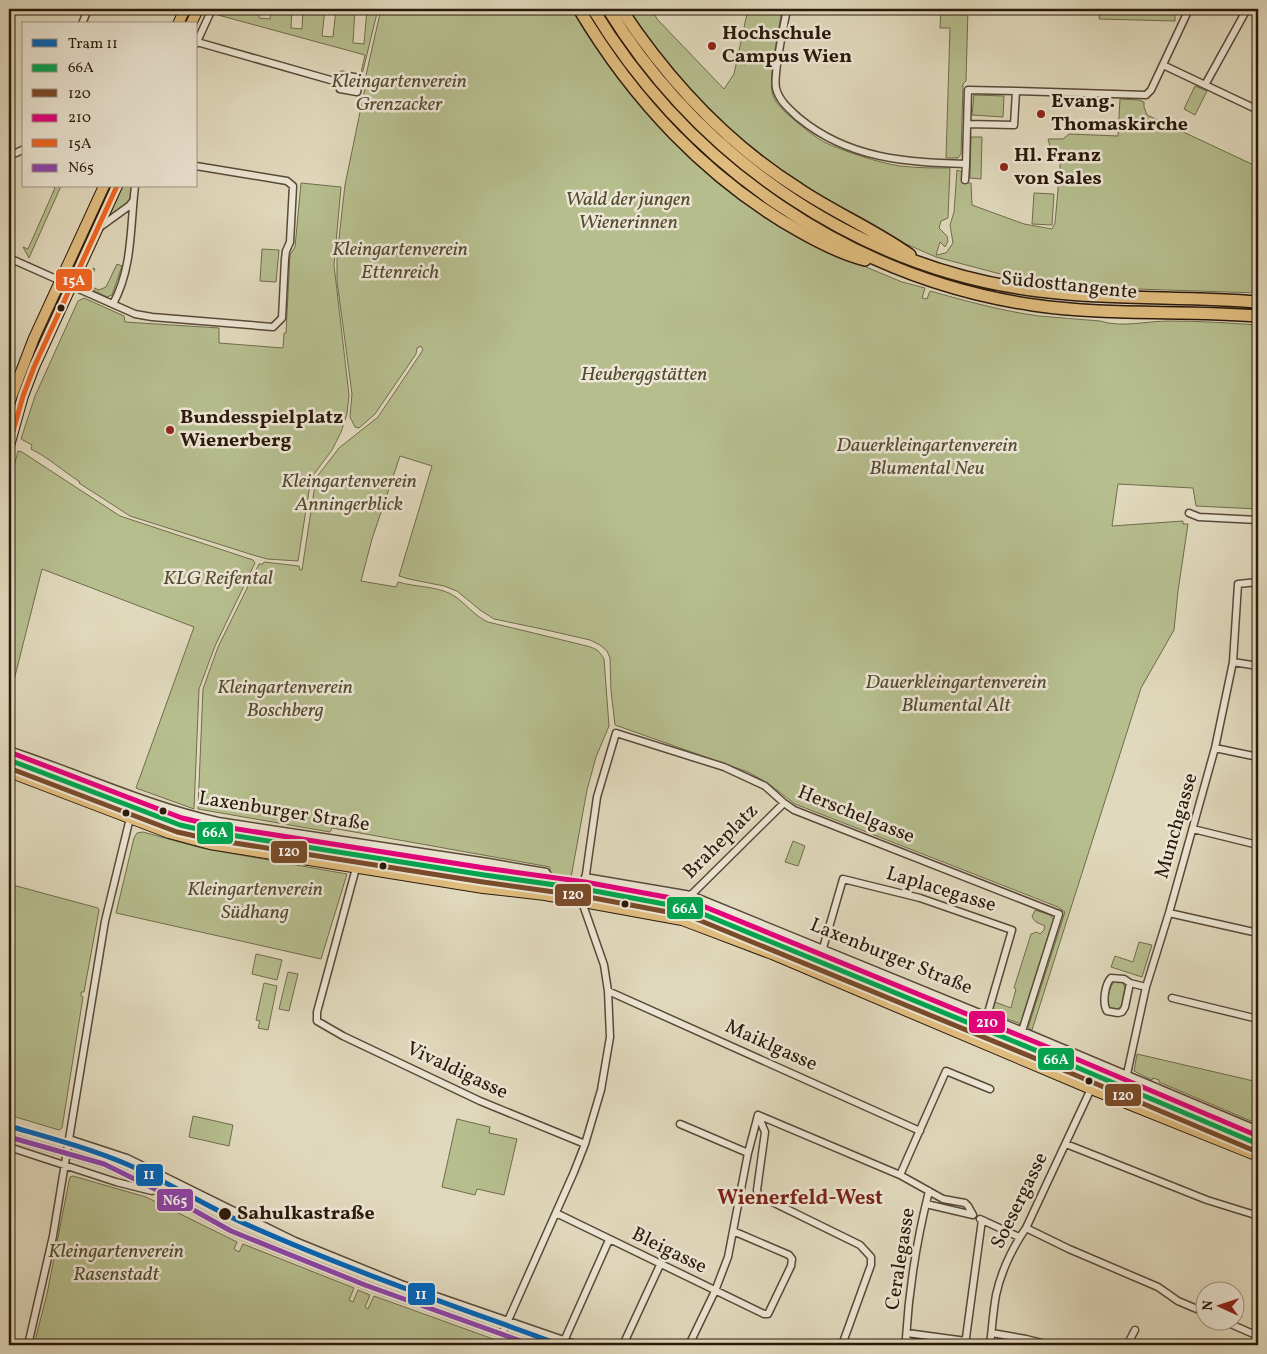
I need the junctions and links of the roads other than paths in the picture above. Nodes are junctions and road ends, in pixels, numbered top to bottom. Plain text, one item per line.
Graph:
1 (88, 9) edge
2 (185, 9) edge
3 (198, 9) edge
4 (212, 9) edge
5 (580, 9) edge
6 (593, 9) edge
7 (608, 9) edge
8 (621, 9) edge
9 (786, 9) edge
10 (1189, 9) edge
11 (1247, 9) edge
12 (83, 22) edge
13 (179, 22) edge
14 (192, 22) edge
15 (198, 41) edge
16 (198, 43) edge
17 (1163, 65) junction
18 (356, 85) dead end
19 (1205, 85) junction
20 (1016, 91) junction
21 (1258, 110) edge
22 (967, 124) junction
23 (22, 150) edge
24 (9, 154) edge
25 (966, 164) junction
26 (198, 166) edge
27 (965, 180) dead end
28 (103, 188) edge
29 (116, 188) edge
30 (136, 188) edge
31 (134, 200) junction
32 (99, 228) junction
33 (9, 258) edge
34 (926, 266) junction
35 (903, 271) junction
36 (60, 282) junction
37 (71, 287) junction
38 (1258, 302) edge
39 (113, 304) junction
40 (1258, 316) edge
41 (9, 403) edge
42 (9, 446) edge
43 (1189, 512) dead end
44 (1258, 520) edge
45 (1258, 582) edge
46 (1233, 662) junction
47 (1258, 666) edge
48 (1216, 748) junction
49 (9, 750) edge
50 (1258, 757) edge
51 (9, 760) edge
52 (9, 772) edge
53 (131, 800) junction
54 (784, 803) junction
55 (130, 818) junction
56 (1193, 829) junction
57 (1258, 845) edge
58 (356, 868) junction
59 (585, 877) junction
60 (584, 889) junction
61 (691, 895) junction
62 (582, 902) junction
63 (686, 908) junction
64 (1169, 913) junction
65 (1258, 933) edge
66 (823, 948) junction
67 (1130, 984) junction
68 (1146, 987) junction
69 (608, 991) junction
70 (1172, 998) dead end
71 (987, 1016) junction
72 (1258, 1019) edge
73 (1022, 1031) junction
74 (1127, 1074) junction
75 (1097, 1076) junction
76 (990, 1089) dead end
77 (1091, 1089) junction
78 (758, 1115) junction
79 (680, 1124) dead end
80 (920, 1130) junction
81 (1258, 1130) edge
82 (9, 1137) edge
83 (68, 1139) junction
84 (585, 1144) junction
85 (1066, 1144) junction
86 (1258, 1144) edge
87 (10, 1148) edge
88 (67, 1153) junction
89 (748, 1153) junction
90 (1258, 1156) edge
91 (9, 1158) edge
92 (66, 1165) junction
93 (900, 1175) junction
94 (929, 1191) junction
95 (163, 1193) junction
96 (926, 1204) junction
97 (556, 1213) junction
98 (972, 1214) junction
99 (1258, 1214) edge
100 (982, 1220) junction
101 (1026, 1228) junction
102 (733, 1231) junction
103 (1019, 1237) junction
104 (609, 1240) junction
105 (660, 1264) junction
106 (715, 1291) junction
107 (1194, 1308) edge
108 (507, 1321) junction
109 (1135, 1330) dead end
110 (1244, 1330) edge
111 (907, 1333) junction
112 (992, 1333) junction
113 (502, 1334) junction
114 (1258, 1336) edge
115 (564, 1341) junction
116 (965, 1343) edge
117 (28, 1345) edge
118 (532, 1345) edge
119 (578, 1345) edge
120 (623, 1345) edge
121 (689, 1345) edge
122 (842, 1345) edge
123 (930, 1345) edge
124 (978, 1345) edge
125 (990, 1345) edge
126 (1050, 1345) edge
127 (1127, 1345) edge

1 - 12 street
2 - 13 main road
3 - 14 main road
4 - 15 street
5 - 35 highway
6 - 35 highway, Südosttangente
7 - 34 highway, Südosttangente
8 - 34 highway
9 - 25 street
10 - 17 street
11 - 19 street
16 - 18 street
17 - 19 street
17 - 20 street
19 - 21 street
20 - 22 street
20 - 22 street
22 - 25 street
23 - 24 street
25 - 27 street
26 - 39 street
28 - 36 main road
29 - 32 main road
30 - 31 street
31 - 32 street
31 - 39 street
32 - 37 main road
33 - 36 street
34 - 38 highway, Südosttangente
35 - 40 highway, Südosttangente
36 - 37 street
36 - 41 main road
37 - 39 street
37 - 42 main road
43 - 44 street
45 - 46 street, Munchgasse
46 - 47 street
46 - 48 street, Munchgasse
48 - 50 street
48 - 56 street, Munchgasse
49 - 53 street, Laxenburger Straße
51 - 53 main road, Laxenburger Straße
52 - 55 main road, Laxenburger Straße
53 - 55 street
53 - 60 main road, Laxenburger Straße
54 - 59 street, Herschelgasse
54 - 61 street, Braheplatz
54 - 73 street, Herschelgasse
55 - 58 main road, Laxenburger Straße
55 - 83 street
56 - 57 street
56 - 64 street, Munchgasse
58 - 62 main road, Laxenburger Straße
58 - 84 street, Vivaldigasse
59 - 60 street
59 - 61 street, Laxenburger Straße
60 - 62 street
60 - 63 main road, Laxenburger Straße
61 - 63 street, Braheplatz
61 - 66 street, Laxenburger Straße
62 - 69 street
62 - 77 main road, Laxenburger Straße
63 - 75 main road, Laxenburger Straße
64 - 65 street
64 - 68 street, Munchgasse
66 - 71 street, Laxenburger Straße
66 - 71 street, Laplacegasse
67 - 67 street
67 - 68 street
68 - 74 street, Munchgasse
69 - 80 street, Maiklgasse
69 - 84 street
70 - 72 street
71 - 73 street, Laxenburger Straße
73 - 74 street, Laxenburger Straße
74 - 81 street, Laxenburger Straße
75 - 77 street, Soesergasse
75 - 86 main road, Laxenburger Straße
76 - 80 street
77 - 85 street, Soesergasse
77 - 90 main road, Laxenburger Straße
78 - 89 street
78 - 93 street
78 - 122 street
79 - 89 street
80 - 93 street
82 - 88 street
83 - 88 street
83 - 108 street
84 - 97 street
85 - 99 street
85 - 101 street, Soesergasse
87 - 91 street
87 - 92 street
88 - 92 street
88 - 95 street
89 - 102 street
92 - 95 street
92 - 117 street
93 - 94 street
94 - 96 street, Ceralegasse
94 - 98 street
95 - 113 street
96 - 98 street
96 - 111 street, Ceralegasse
97 - 104 street, Bleigasse
97 - 108 street
98 - 100 street
100 - 103 street
100 - 116 street
101 - 103 street, Soesergasse
101 - 107 street
102 - 106 street
102 - 106 street, Bleigasse
103 - 112 street, Soesergasse
104 - 105 street, Bleigasse
104 - 115 street
105 - 106 street, Bleigasse
105 - 120 street
106 - 121 street
108 - 113 street
108 - 115 street
109 - 127 street
110 - 114 street
111 - 116 street
111 - 123 street
112 - 125 street, Soesergasse
112 - 126 street
113 - 118 street
115 - 119 street
116 - 124 street

